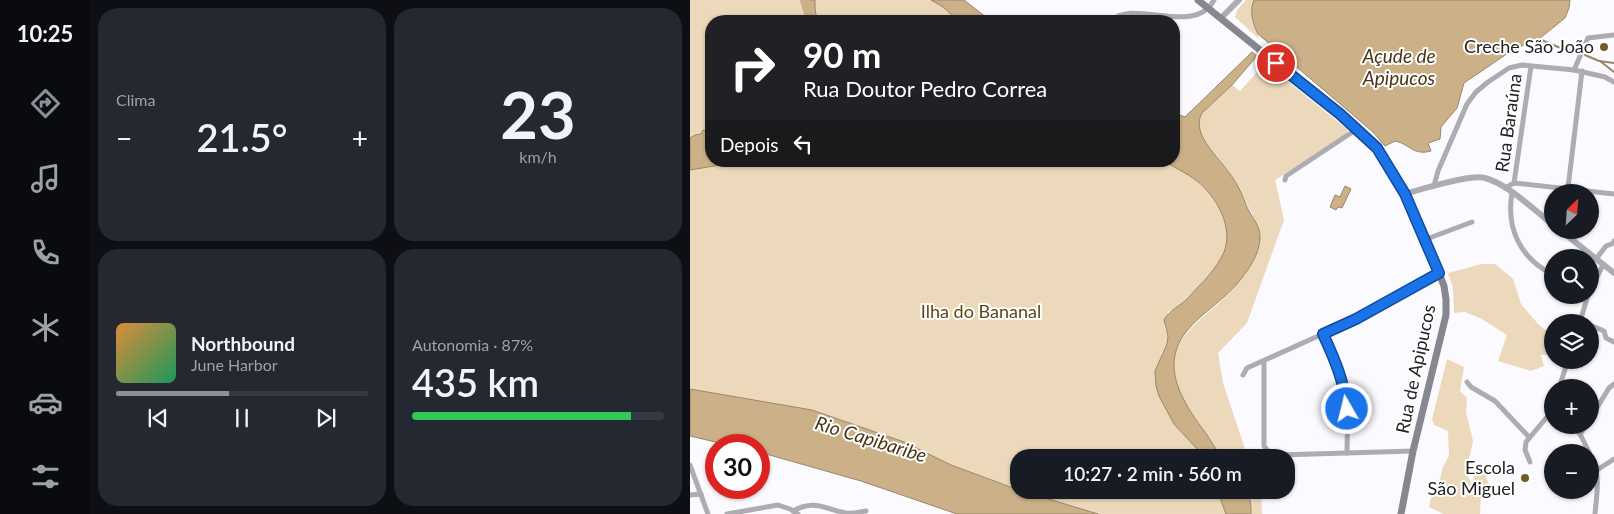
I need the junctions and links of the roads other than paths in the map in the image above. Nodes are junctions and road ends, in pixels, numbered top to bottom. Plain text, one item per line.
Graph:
1 (1198, 0) edge
2 (1214, 0) edge
3 (1239, 0) edge
4 (1208, 8) junction
5 (1119, 15) edge
6 (1221, 18) junction
7 (1614, 35) edge
8 (1531, 66) junction
9 (1574, 70) junction
10 (1582, 72) junction
11 (1605, 77) junction
12 (1614, 78) edge
13 (1614, 82) edge
14 (1357, 129) junction
15 (1285, 180) dead end
16 (1514, 183) junction
17 (1568, 184) edge
18 (1434, 186) junction
19 (1544, 186) edge
20 (1505, 188) junction
21 (1512, 192) junction
22 (1599, 192) edge
23 (1405, 194) junction
24 (1614, 194) edge
25 (1544, 218) edge
26 (1472, 222) dead end
27 (1571, 239) edge
28 (1424, 240) junction
29 (1614, 243) edge
30 (1584, 249) edge
31 (1599, 255) edge
32 (1599, 262) edge
33 (1603, 265) junction
34 (1544, 269) edge
35 (1439, 273) junction
36 (1599, 273) edge
37 (1614, 273) edge
38 (1599, 329) edge
39 (1323, 334) junction
40 (1614, 342) edge
41 (1264, 362) junction
42 (1243, 375) dead end
43 (1467, 382) dead end
44 (1614, 384) edge
45 (1599, 404) edge
46 (1544, 420) edge
47 (1580, 434) edge
48 (1529, 438) junction
49 (1584, 444) edge
50 (1413, 451) junction
51 (1347, 453) junction
52 (1614, 459) edge
53 (1530, 462) dead end
54 (690, 465) edge
55 (1599, 469) edge
56 (691, 474) edge
57 (701, 494) junction
58 (690, 495) edge
59 (1597, 499) edge
60 (866, 511) dead end
61 (796, 512) edge
62 (708, 514) edge
63 (727, 514) edge
64 (1401, 514) edge
65 (1595, 514) edge

1 - 4 main road, Rua de Apipucos
2 - 4 street
3 - 6 street
4 - 5 street
4 - 6 main road, Rua de Apipucos
6 - 14 main road, Rua de Apipucos
7 - 9 street
8 - 9 street
8 - 16 street, Rua Baraúna
8 - 18 street
9 - 10 street
10 - 11 street
10 - 17 street
11 - 12 street
11 - 13 street
14 - 15 street
14 - 23 main road, Rua de Apipucos
16 - 19 street
16 - 20 street
18 - 20 street
18 - 23 street
20 - 21 street
21 - 25 street
21 - 34 street
22 - 24 street
23 - 28 main road, Rua de Apipucos
26 - 28 street
27 - 30 street
28 - 35 main road, Rua de Apipucos
29 - 31 street
32 - 33 street
33 - 36 street
33 - 37 street
35 - 39 street
35 - 50 main road, Rua de Apipucos
38 - 40 street
39 - 41 street
39 - 51 street
41 - 42 street
41 - 51 street
43 - 48 street
44 - 45 street
46 - 48 street
47 - 49 street
48 - 53 street
50 - 51 street
50 - 64 main road, Rua de Apipucos
52 - 55 street
54 - 56 street
56 - 57 street
57 - 58 street
57 - 62 street
59 - 65 street
60 - 61 street
61 - 63 street

